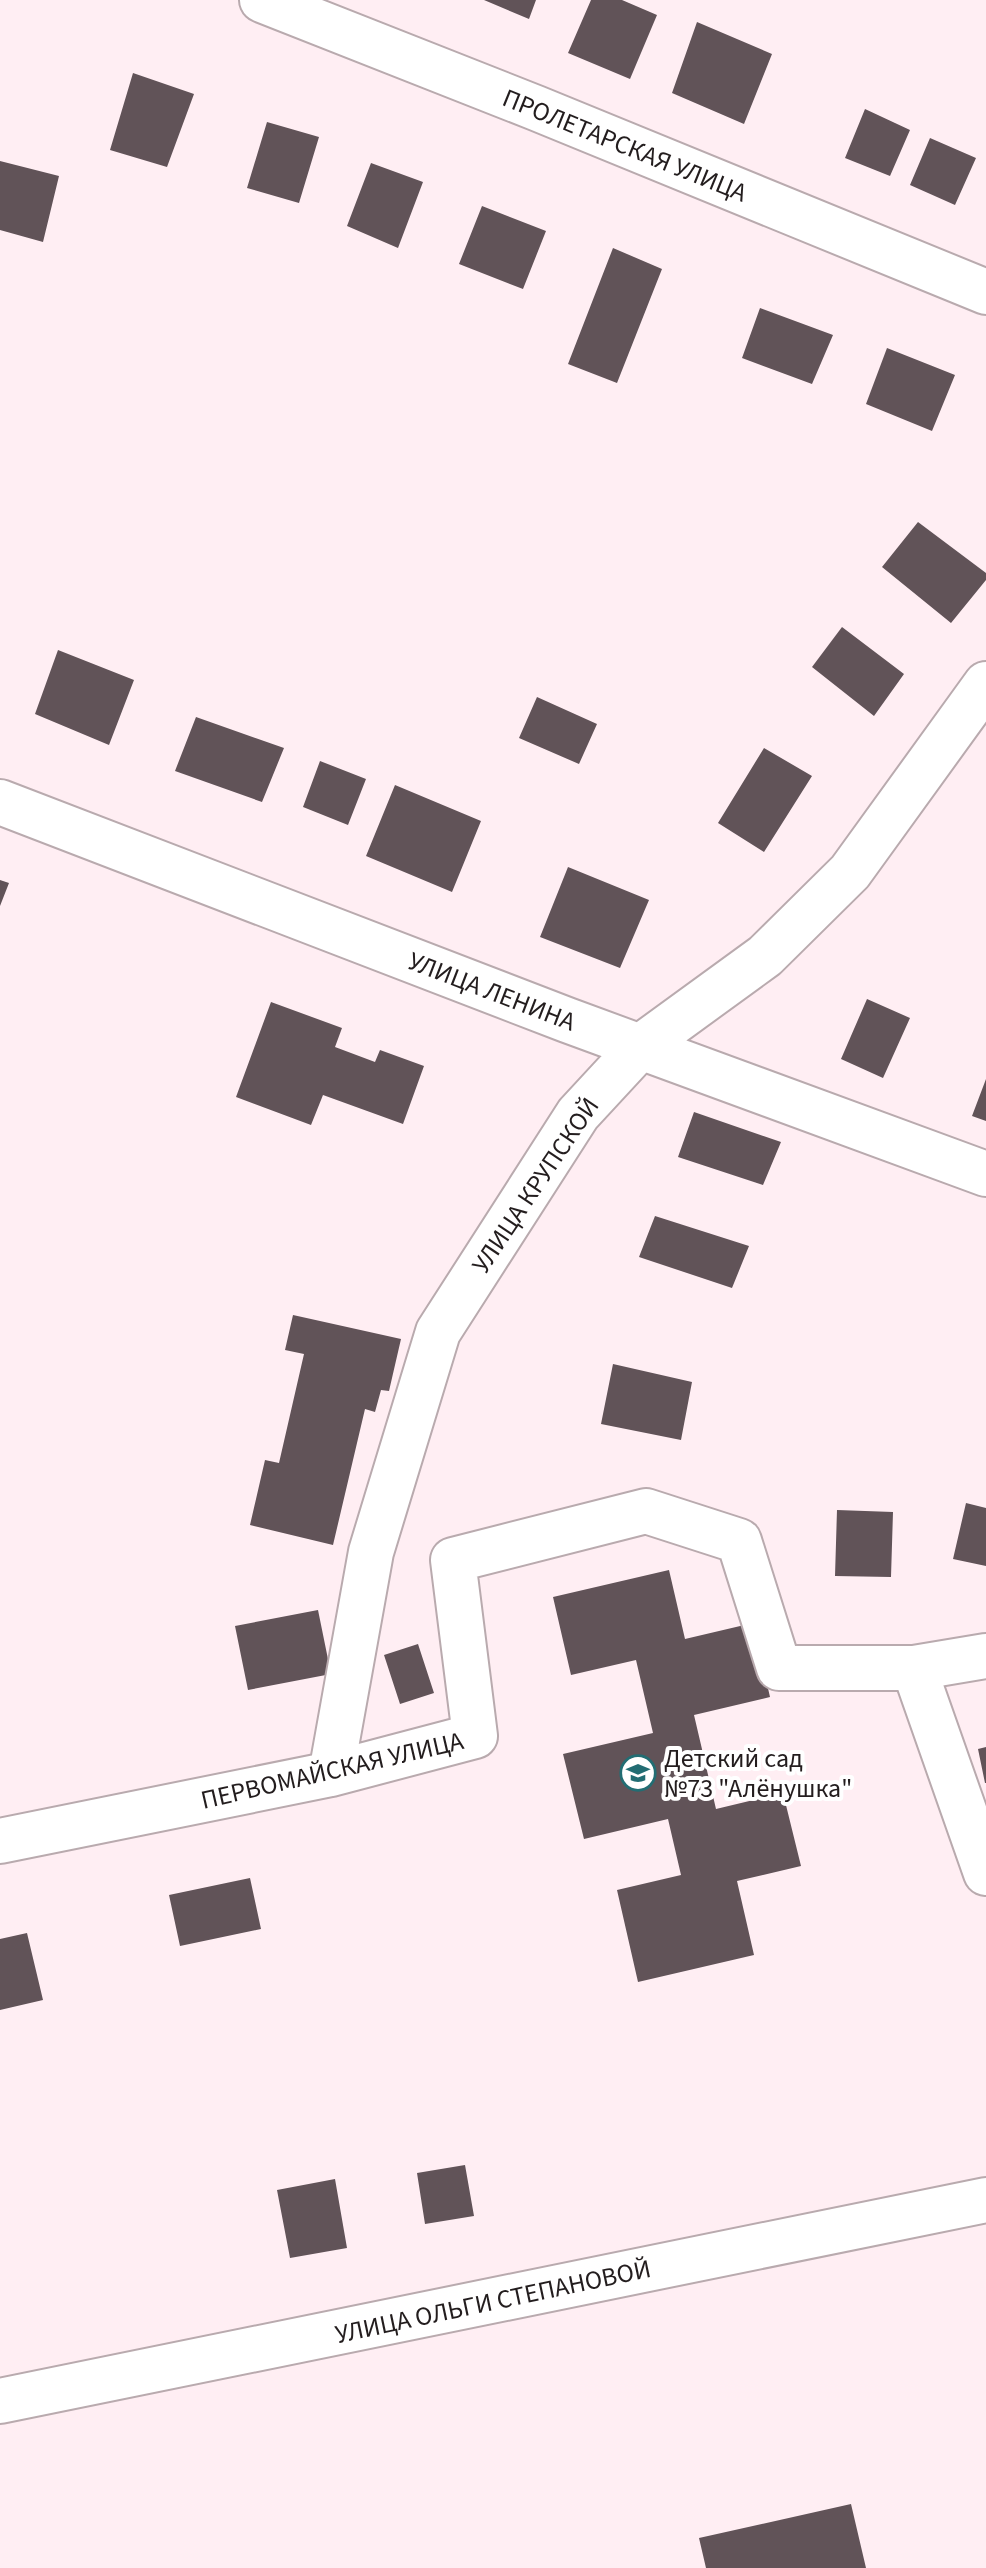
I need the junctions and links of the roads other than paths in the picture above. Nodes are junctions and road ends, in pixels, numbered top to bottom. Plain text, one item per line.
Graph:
1 (262, 0) edge
2 (986, 292) edge
3 (986, 684) edge
4 (0, 802) edge
5 (640, 1047) junction
6 (986, 1174) edge
7 (986, 1656) edge
8 (914, 1668) junction
9 (331, 1774) junction
10 (0, 1841) edge
11 (986, 1873) edge
12 (986, 2200) edge
13 (0, 2401) edge

1 - 2 street, ПРОЛЕТАРСКАЯ УЛИЦА
3 - 5 street, УЛИЦА КРУПСКОЙ
4 - 5 street, УЛИЦА ЛЕНИНА
5 - 6 street, УЛИЦА ЛЕНИНА
5 - 9 street, УЛИЦА КРУПСКОЙ
7 - 8 street, ПЕРВОМАЙСКАЯ УЛИЦА
8 - 9 street, ПЕРВОМАЙСКАЯ УЛИЦА
8 - 11 street
9 - 10 street, ПЕРВОМАЙСКАЯ УЛИЦА
12 - 13 street, УЛИЦА ОЛЬГИ СТЕПАНОВОЙ

